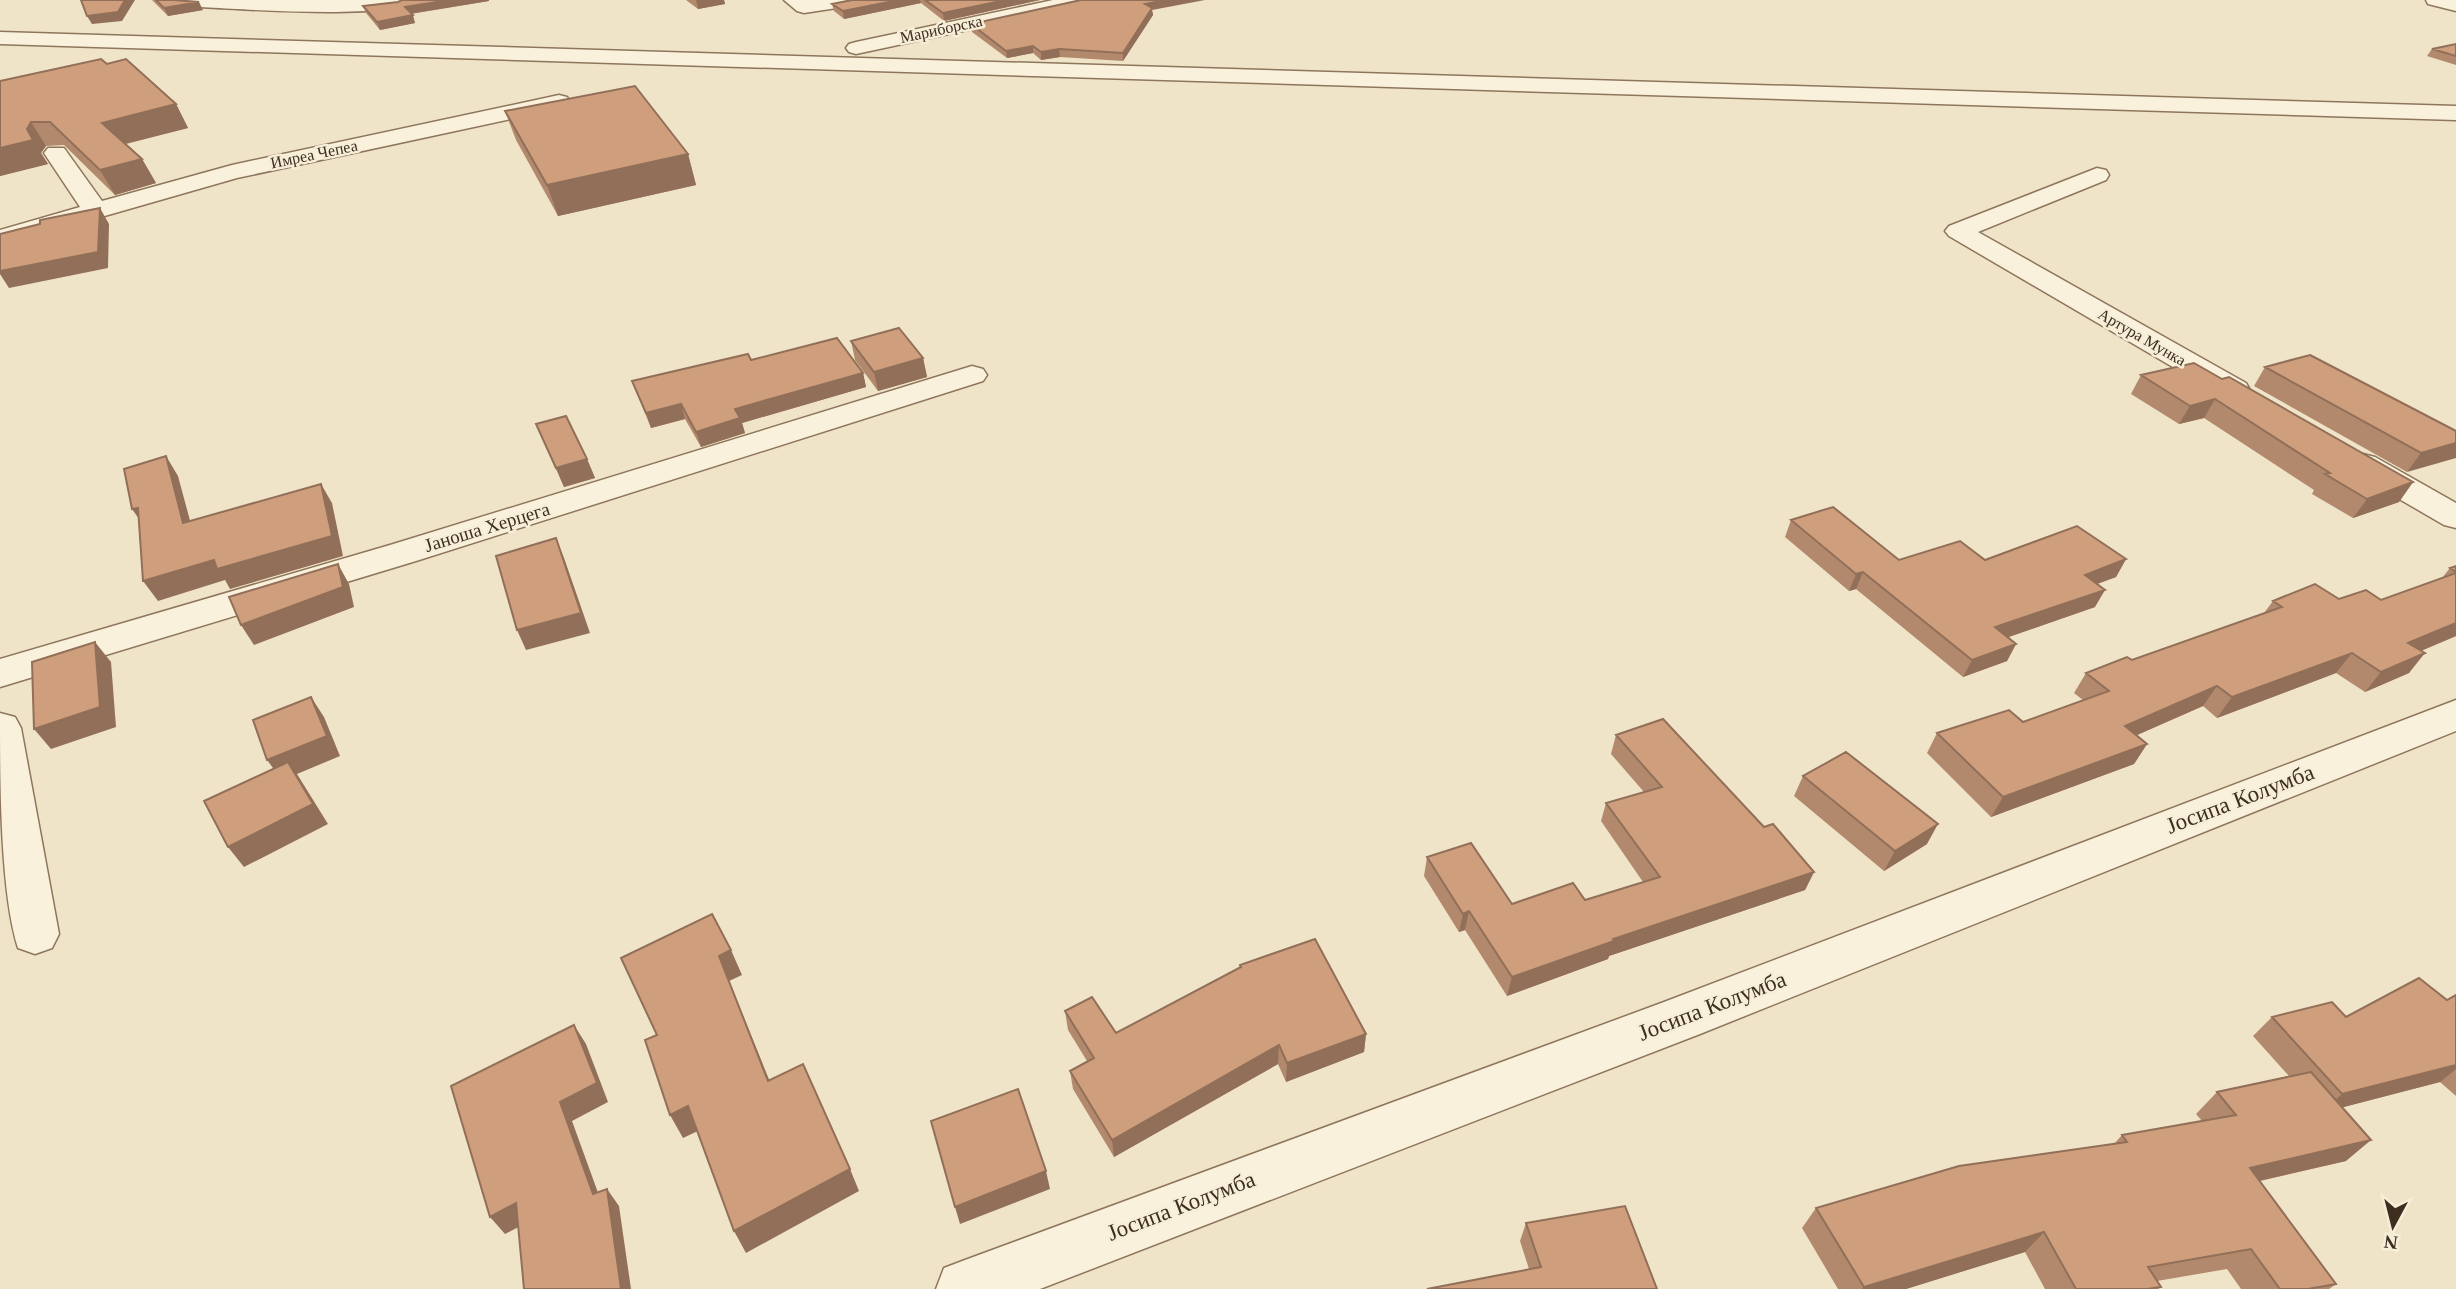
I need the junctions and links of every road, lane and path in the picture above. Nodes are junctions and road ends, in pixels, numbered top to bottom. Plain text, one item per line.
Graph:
1 (179, 0) edge
2 (404, 0) edge
3 (793, 0) edge
4 (850, 0) edge
5 (1080, 0) edge
6 (2435, 0) edge
7 (2456, 5) edge
8 (0, 38) edge
9 (803, 60) junction
10 (585, 97) edge
11 (2456, 113) edge
12 (56, 153) edge
13 (2097, 175) dead end
14 (95, 210) junction
15 (0, 238) edge
16 (972, 375) dead end
17 (2254, 401) edge
18 (2337, 449) edge
19 (2456, 517) edge
20 (0, 673) edge
21 (2456, 715) edge
22 (0, 728) edge
23 (35, 934) dead end
24 (965, 1289) edge

1 - 2 street
3 - 4 street
5 - 9 street, Мариборска
6 - 7 street
8 - 9 street
9 - 11 street
10 - 14 street, Имреа Чепеа
12 - 14 street
13 - 17 street, Артура Мунка
14 - 15 street, Имреа Чепеа
16 - 20 street, Јаноша Херцега
18 - 19 street
21 - 24 street, Јосипа Колумба
22 - 23 street

